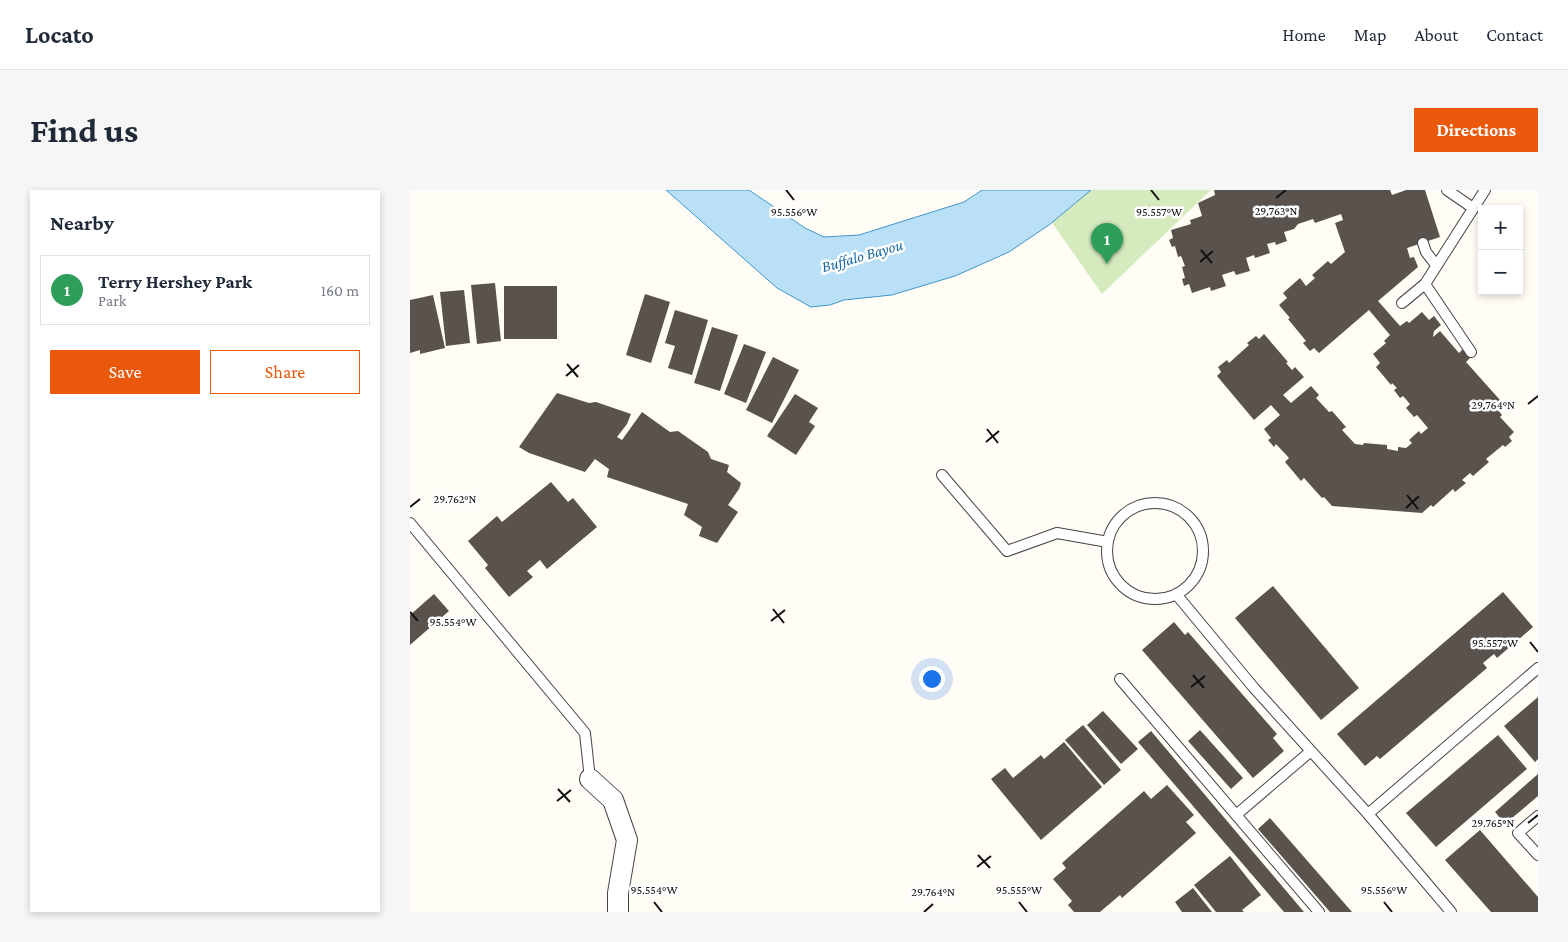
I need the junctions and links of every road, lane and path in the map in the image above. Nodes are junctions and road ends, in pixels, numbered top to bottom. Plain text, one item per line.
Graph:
1 (1447, 190) edge
2 (1484, 190) edge
3 (1473, 208) junction
4 (1423, 243) dead end
5 (1436, 266) junction
6 (1425, 284) junction
7 (1402, 303) dead end
8 (1472, 352) dead end
9 (942, 475) dead end
10 (410, 523) edge
11 (1108, 542) junction
12 (1176, 594) junction
13 (1538, 668) edge
14 (1120, 678) dead end
15 (1311, 751) junction
16 (590, 779) joint
17 (1236, 814) junction
18 (1368, 814) junction
19 (1538, 816) edge
20 (1538, 855) edge
21 (618, 902) edge
22 (1319, 912) edge
23 (1451, 912) edge

1 - 3 lane
2 - 3 lane
3 - 5 lane
4 - 5 lane
5 - 6 lane
6 - 7 lane
6 - 8 lane
9 - 11 lane
10 - 16 lane
11 - 12 lane
11 - 12 lane
12 - 15 lane
13 - 18 lane
14 - 17 lane
15 - 17 lane
15 - 18 lane
16 - 21 street
17 - 22 lane
18 - 23 lane
19 - 20 lane

